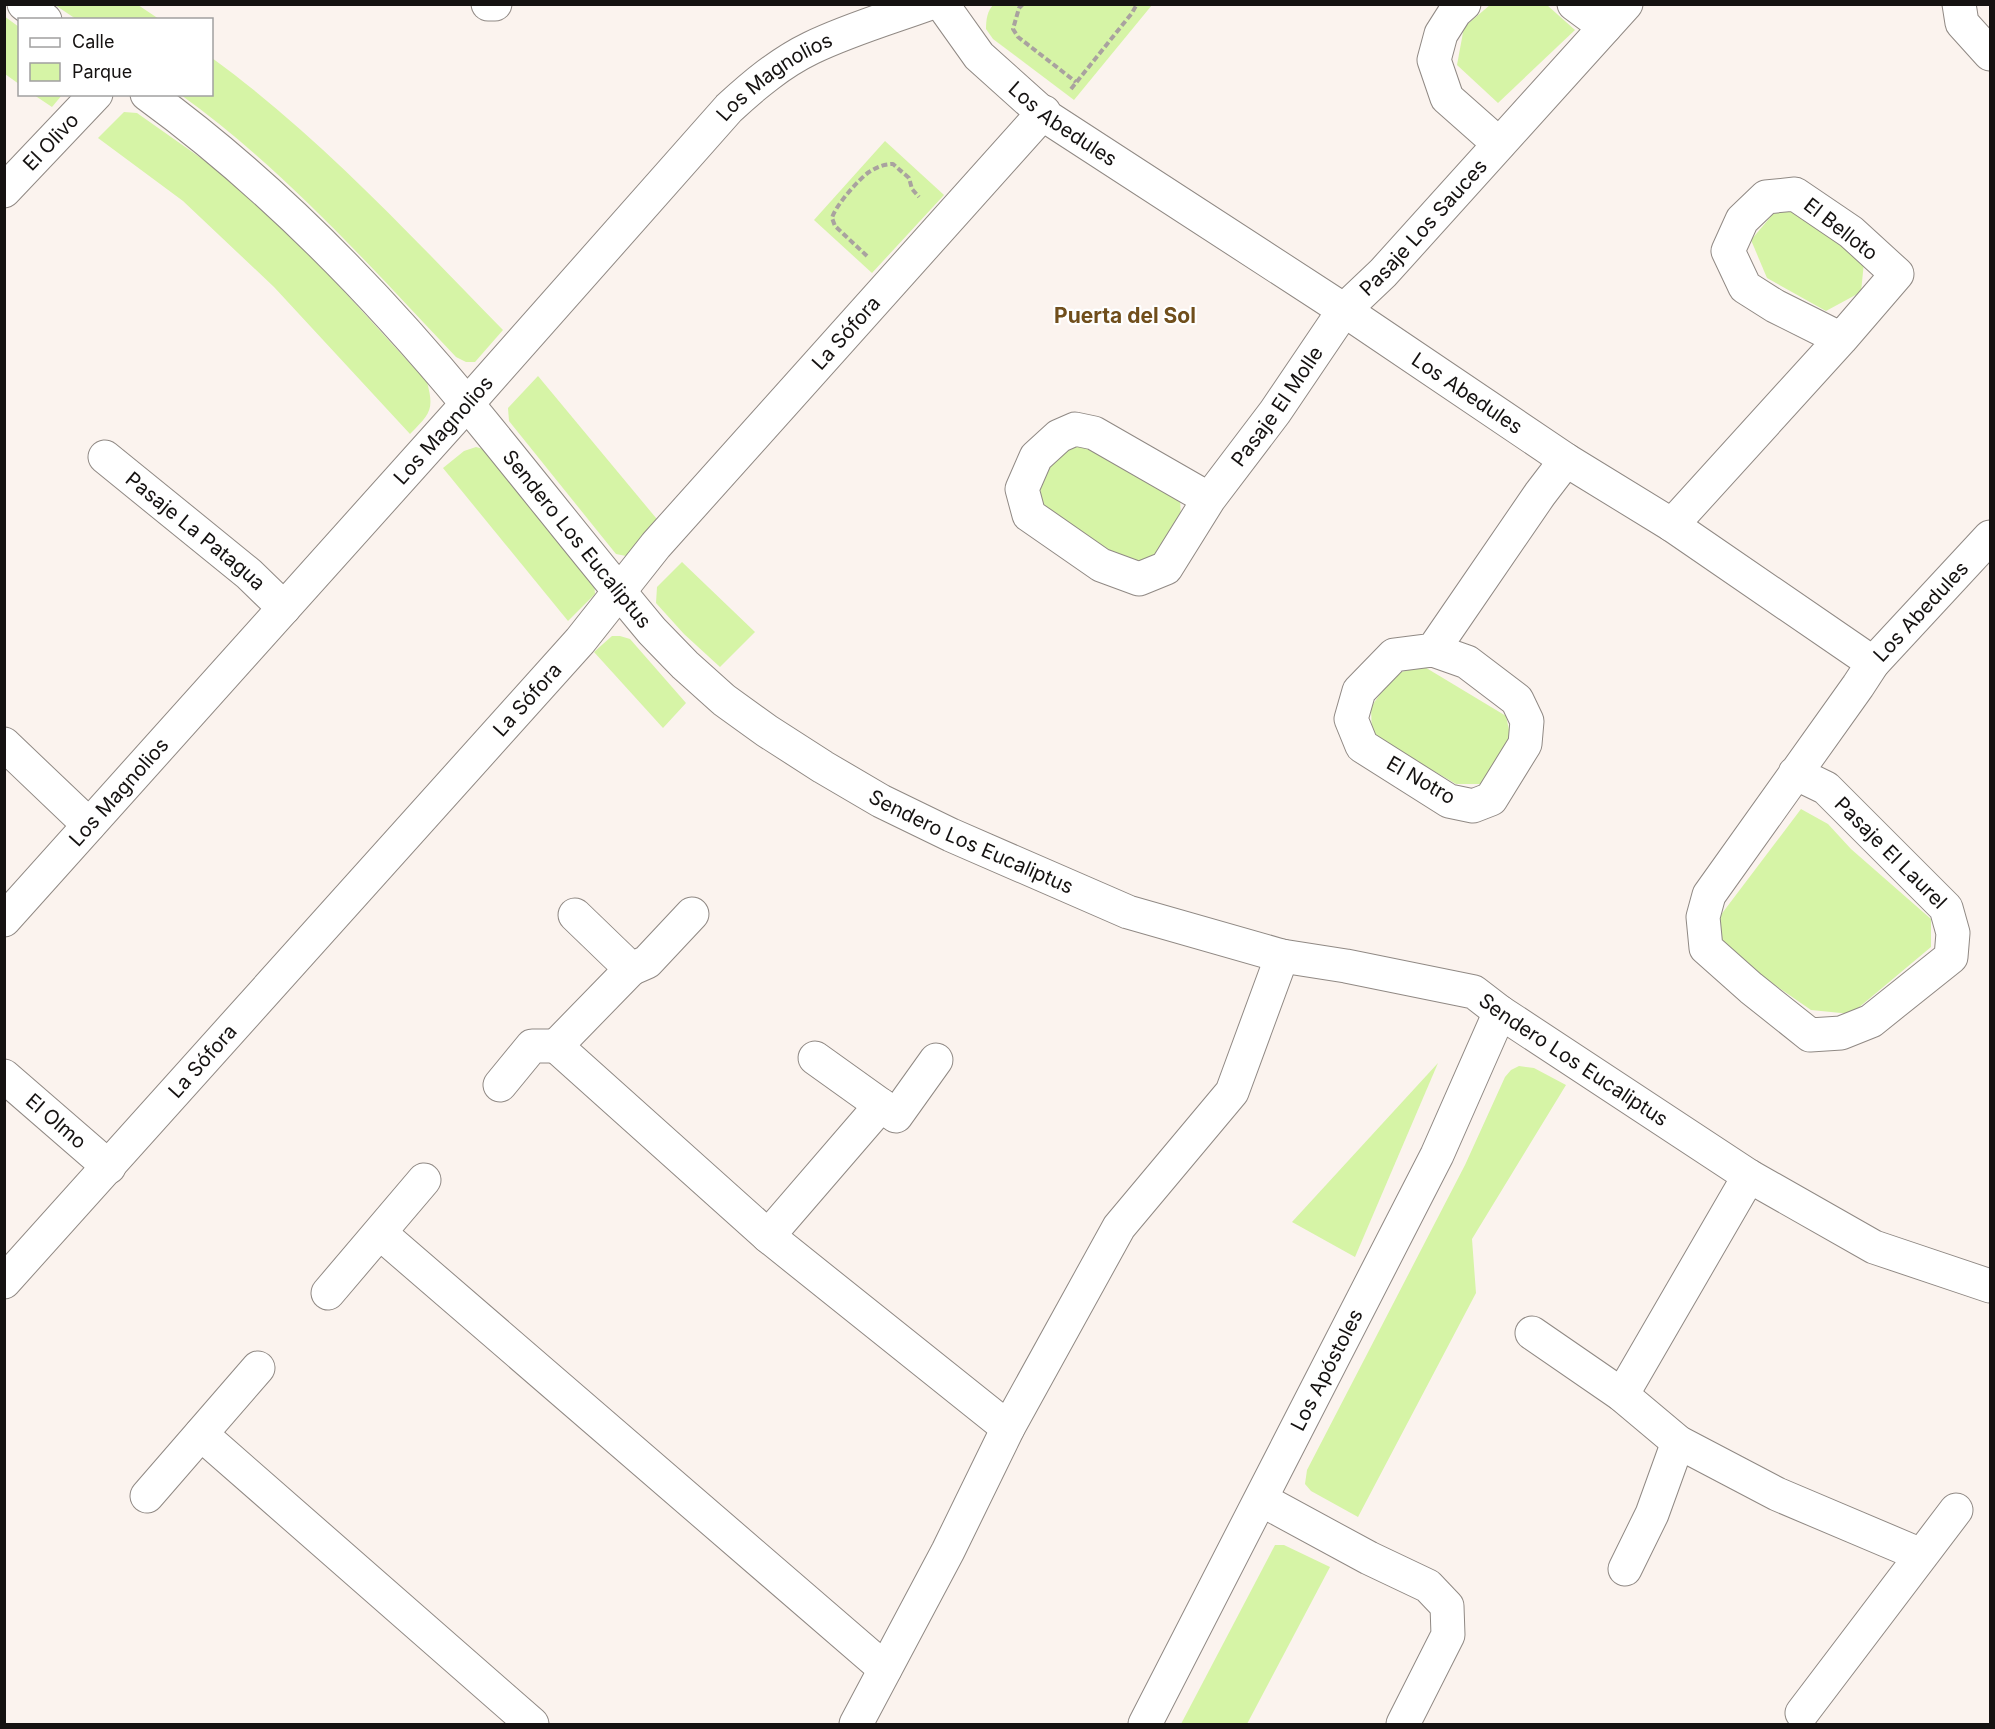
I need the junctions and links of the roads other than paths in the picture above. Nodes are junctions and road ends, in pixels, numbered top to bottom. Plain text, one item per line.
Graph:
1 (24, 4) edge
2 (488, 4) edge
3 (495, 4) edge
4 (928, 4) edge
5 (942, 4) edge
6 (1464, 4) edge
7 (1574, 4) edge
8 (1959, 4) edge
9 (1616, 16) edge
10 (42, 18) edge
11 (1990, 54) edge
12 (94, 96) edge
13 (150, 96) edge
14 (1046, 115) junction
15 (1499, 144) junction
16 (4, 192) edge
17 (1344, 310) junction
18 (1841, 339) junction
19 (467, 404) junction
20 (105, 457) dead end
21 (1566, 460) junction
22 (1209, 499) junction
23 (1672, 525) junction
24 (1990, 537) edge
25 (619, 591) junction
26 (284, 608) junction
27 (1433, 650) junction
28 (1873, 663) junction
29 (4, 744) edge
30 (1795, 773) junction
31 (89, 825) junction
32 (692, 914) dead end
33 (575, 915) dead end
34 (4, 920) edge
35 (1282, 956) junction
36 (631, 969) junction
37 (1500, 1012) junction
38 (556, 1046) junction
39 (815, 1058) dead end
40 (936, 1060) dead end
41 (4, 1076) edge
42 (500, 1085) dead end
43 (881, 1105) junction
44 (108, 1167) junction
45 (1749, 1176) junction
46 (424, 1180) dead end
47 (380, 1233) junction
48 (768, 1236) junction
49 (4, 1282) edge
50 (1990, 1286) edge
51 (328, 1293) dead end
52 (1532, 1333) dead end
53 (258, 1368) dead end
54 (1622, 1395) junction
55 (1008, 1428) junction
56 (201, 1434) junction
57 (1678, 1443) junction
58 (147, 1496) dead end
59 (1262, 1500) junction
60 (1956, 1510) dead end
61 (1921, 1555) junction
62 (1625, 1569) dead end
63 (885, 1669) junction
64 (1802, 1713) dead end
65 (532, 1725) edge
66 (856, 1725) edge
67 (1145, 1725) edge
68 (1403, 1725) edge

1 - 10 street
2 - 3 street
4 - 19 street, Los Magnolios
5 - 14 street, Los Abedules
6 - 15 street, Pasaje Los Sauces
7 - 9 street, Pasaje Los Sauces
8 - 11 street
9 - 15 street, Pasaje Los Sauces
12 - 16 street, El Olivo
13 - 19 street, Sendero Los Eucaliptus
14 - 17 street, Los Abedules
14 - 25 street, La Sófora
15 - 17 street, Pasaje Los Sauces
17 - 21 street, Los Abedules
17 - 22 street, Pasaje El Molle
18 - 18 street, El Belloto
18 - 23 street, El Belloto
19 - 25 street, Sendero Los Eucaliptus
19 - 26 street, Los Magnolios
20 - 26 street, Pasaje La Patagua
21 - 23 street, Los Abedules
21 - 27 street
22 - 22 street, Pasaje El Molle
23 - 28 street, Los Abedules
24 - 28 street, Los Abedules
25 - 35 street, Sendero Los Eucaliptus
25 - 44 street, La Sófora
26 - 31 street, Los Magnolios
27 - 27 street, El Notro
28 - 30 street, Pasaje El Laurel
29 - 31 street
30 - 30 street, Pasaje El Laurel
31 - 34 street, Los Magnolios
32 - 36 street
33 - 36 street
35 - 37 street, Sendero Los Eucaliptus
35 - 55 street
36 - 38 street
37 - 45 street, Sendero Los Eucaliptus
37 - 59 street, Los Apóstoles
38 - 42 street
38 - 48 street
39 - 43 street
40 - 43 street
41 - 44 street, El Olmo
43 - 48 street
44 - 49 street, La Sófora
45 - 50 street, Sendero Los Eucaliptus
45 - 54 street
46 - 47 street
47 - 51 street
47 - 63 street
48 - 55 street
52 - 54 street
53 - 56 street
54 - 57 street
55 - 63 street
56 - 58 street
56 - 65 street
57 - 61 street
57 - 62 street
59 - 67 street, Los Apóstoles
59 - 68 street
60 - 61 street
61 - 64 street
63 - 66 street

